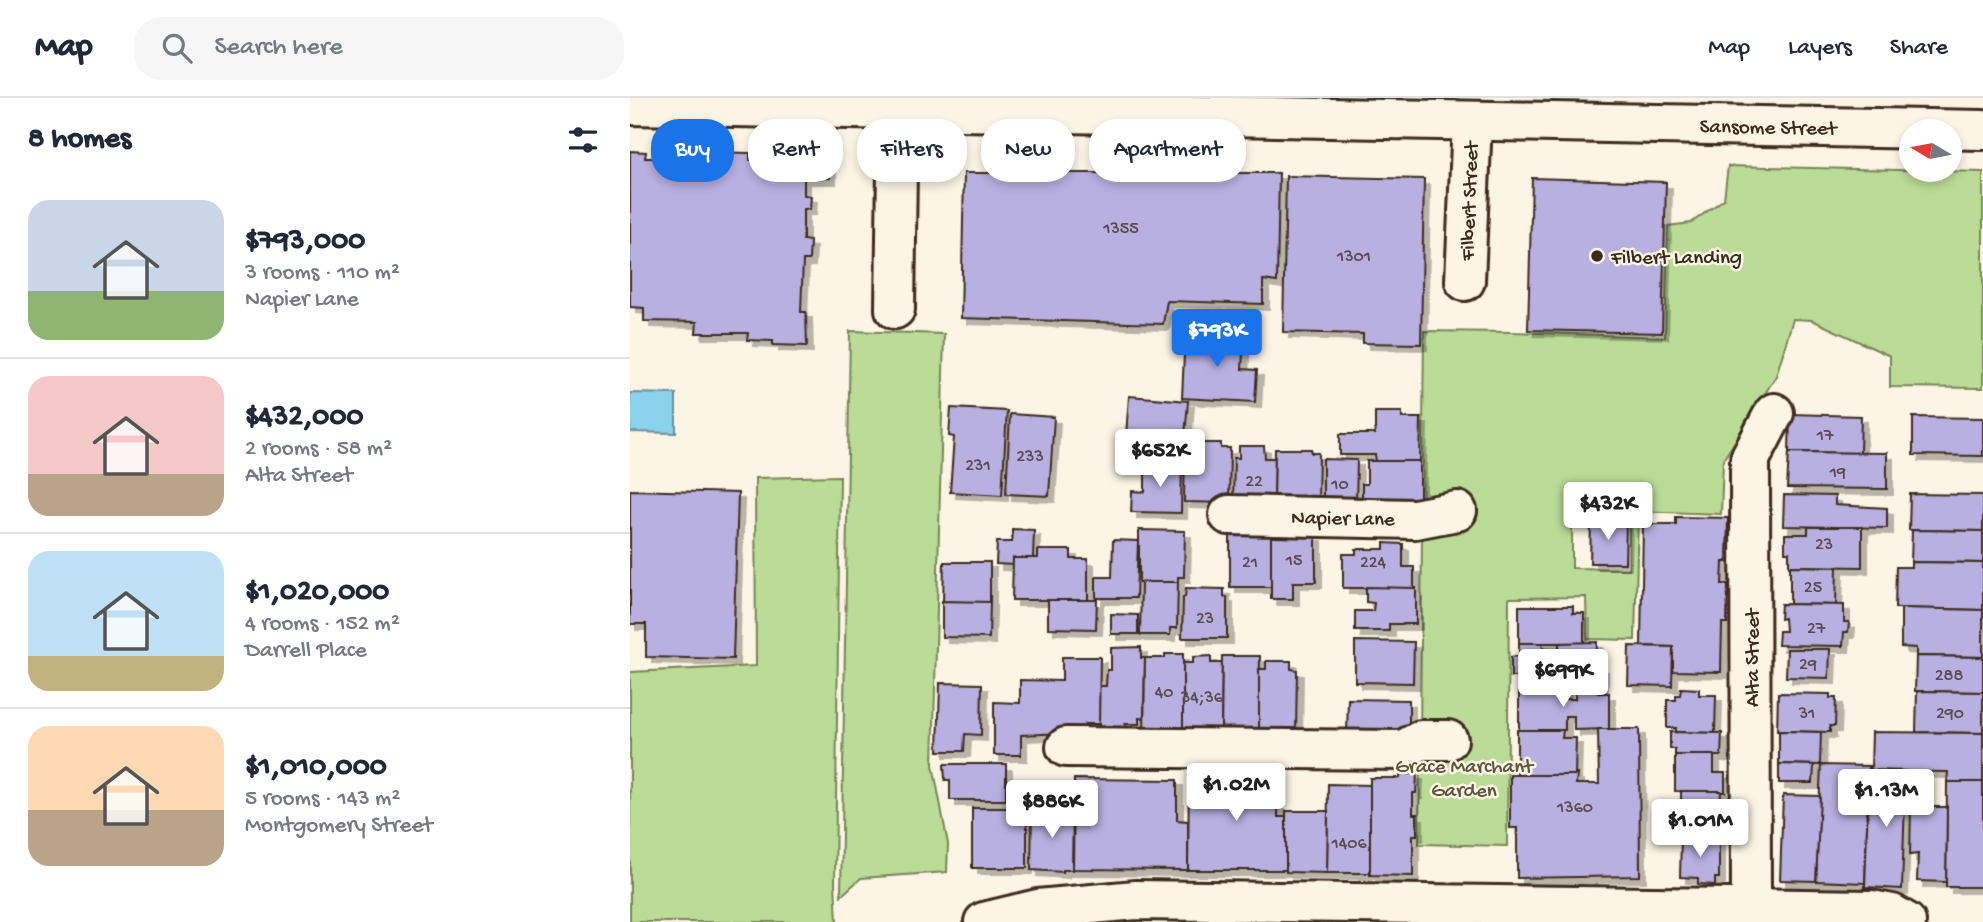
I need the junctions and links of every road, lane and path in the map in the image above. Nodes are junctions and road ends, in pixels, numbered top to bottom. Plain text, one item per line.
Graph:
1 (898, 104) edge
2 (630, 105) edge
3 (1472, 121) junction
4 (1983, 130) edge
5 (1465, 281) dead end
6 (895, 309) dead end
7 (1774, 413) dead end
8 (1457, 511) dead end
9 (1229, 514) dead end
10 (1448, 740) dead end
11 (1066, 747) dead end
12 (1751, 908) junction
13 (984, 922) edge
14 (1906, 922) edge

1 - 2 street, Sansome Street
1 - 3 street, Sansome Street
1 - 6 street
3 - 4 street, Sansome Street
3 - 5 street, Filbert Street
7 - 12 street, Alta Street
8 - 9 street, Napier Lane
10 - 11 street
12 - 13 street
12 - 14 street

